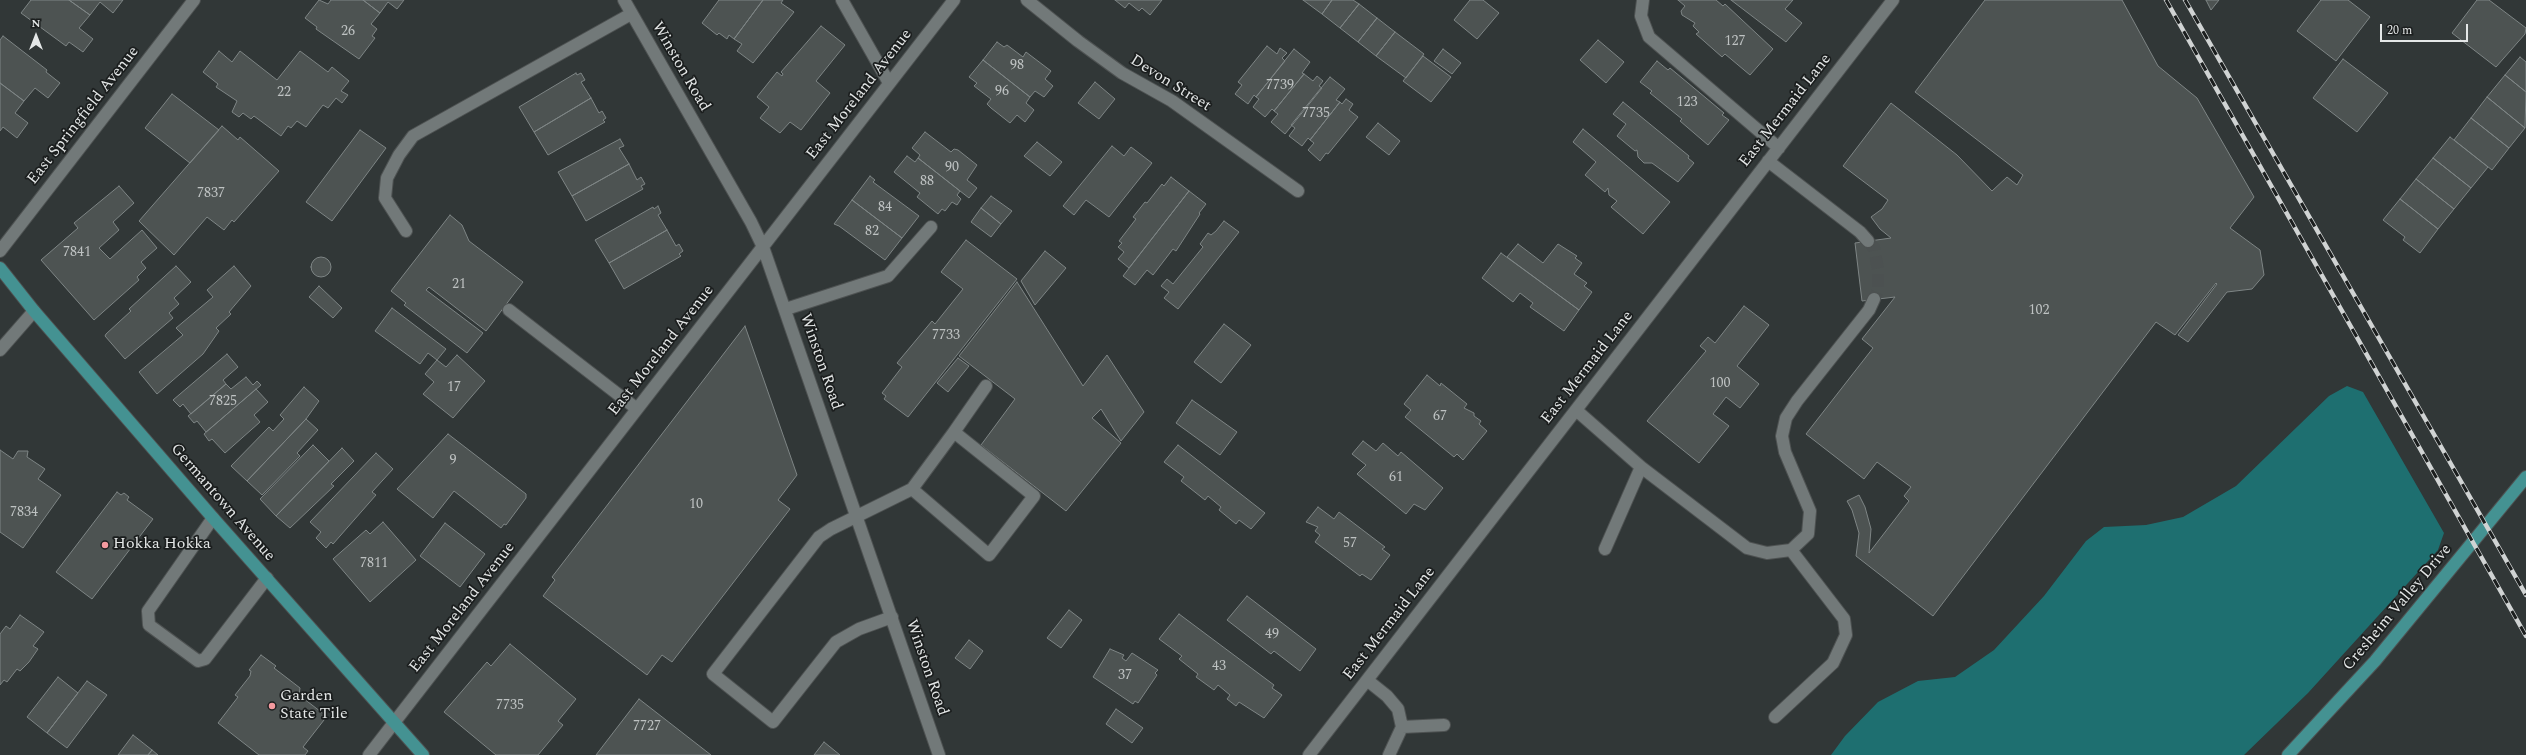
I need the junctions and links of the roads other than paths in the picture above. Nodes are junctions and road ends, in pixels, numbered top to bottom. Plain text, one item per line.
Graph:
1 (194, 0) edge
2 (624, 0) edge
3 (842, 0) edge
4 (954, 0) edge
5 (1027, 0) edge
6 (1644, 0) edge
7 (1893, 0) edge
8 (631, 14) junction
9 (889, 83) junction
10 (1779, 148) junction
11 (1768, 161) junction
12 (1298, 191) dead end
13 (931, 226) dead end
14 (406, 231) dead end
15 (1868, 241) tunnel mouth
16 (763, 247) junction
17 (0, 251) edge
18 (0, 268) edge
19 (1874, 299) tunnel mouth
20 (509, 310) dead end
21 (786, 310) junction
22 (34, 311) junction
23 (0, 350) edge
24 (986, 386) dead end
25 (637, 409) junction
26 (1576, 410) junction
27 (954, 432) junction
28 (1641, 467) junction
29 (2526, 477) edge
30 (912, 489) junction
31 (213, 518) junction
32 (857, 518) junction
33 (1605, 549) dead end
34 (1791, 550) junction
35 (266, 578) junction
36 (892, 617) junction
37 (1367, 680) junction
38 (1775, 717) dead end
39 (395, 722) junction
40 (1444, 725) dead end
41 (1402, 727) junction
42 (369, 755) edge
43 (423, 755) edge
44 (939, 755) edge
45 (1309, 755) edge
46 (1389, 755) edge
47 (2288, 755) edge

1 - 17 street, East Springfield Avenue
2 - 8 street, Winston Road
3 - 9 street
4 - 9 street, East Moreland Avenue
5 - 12 street, Devon Street
6 - 10 street
7 - 10 street, East Mermaid Lane
8 - 14 street
8 - 16 street, Winston Road
9 - 16 street, East Moreland Avenue
10 - 11 street, East Mermaid Lane
11 - 15 street
11 - 26 street, East Mermaid Lane
13 - 21 street
16 - 21 street, Winston Road
16 - 25 street, East Moreland Avenue
18 - 22 main road, Germantown Avenue
19 - 34 street
20 - 25 street
21 - 32 street, Winston Road
22 - 23 street
22 - 31 main road, Germantown Avenue
24 - 27 street
25 - 39 street, East Moreland Avenue
26 - 28 street
26 - 37 street, East Mermaid Lane
27 - 30 street
27 - 30 street
28 - 33 street
28 - 34 street
29 - 47 main road, Cresheim Valley Drive
30 - 32 street
31 - 35 main road, Germantown Avenue
31 - 35 street
32 - 36 street, Winston Road
32 - 36 street
34 - 38 street
35 - 39 main road, Germantown Avenue
36 - 44 street, Winston Road
37 - 41 street
37 - 45 street, East Mermaid Lane
39 - 42 street, East Moreland Avenue
39 - 43 main road, Germantown Avenue
40 - 41 street
41 - 46 street

